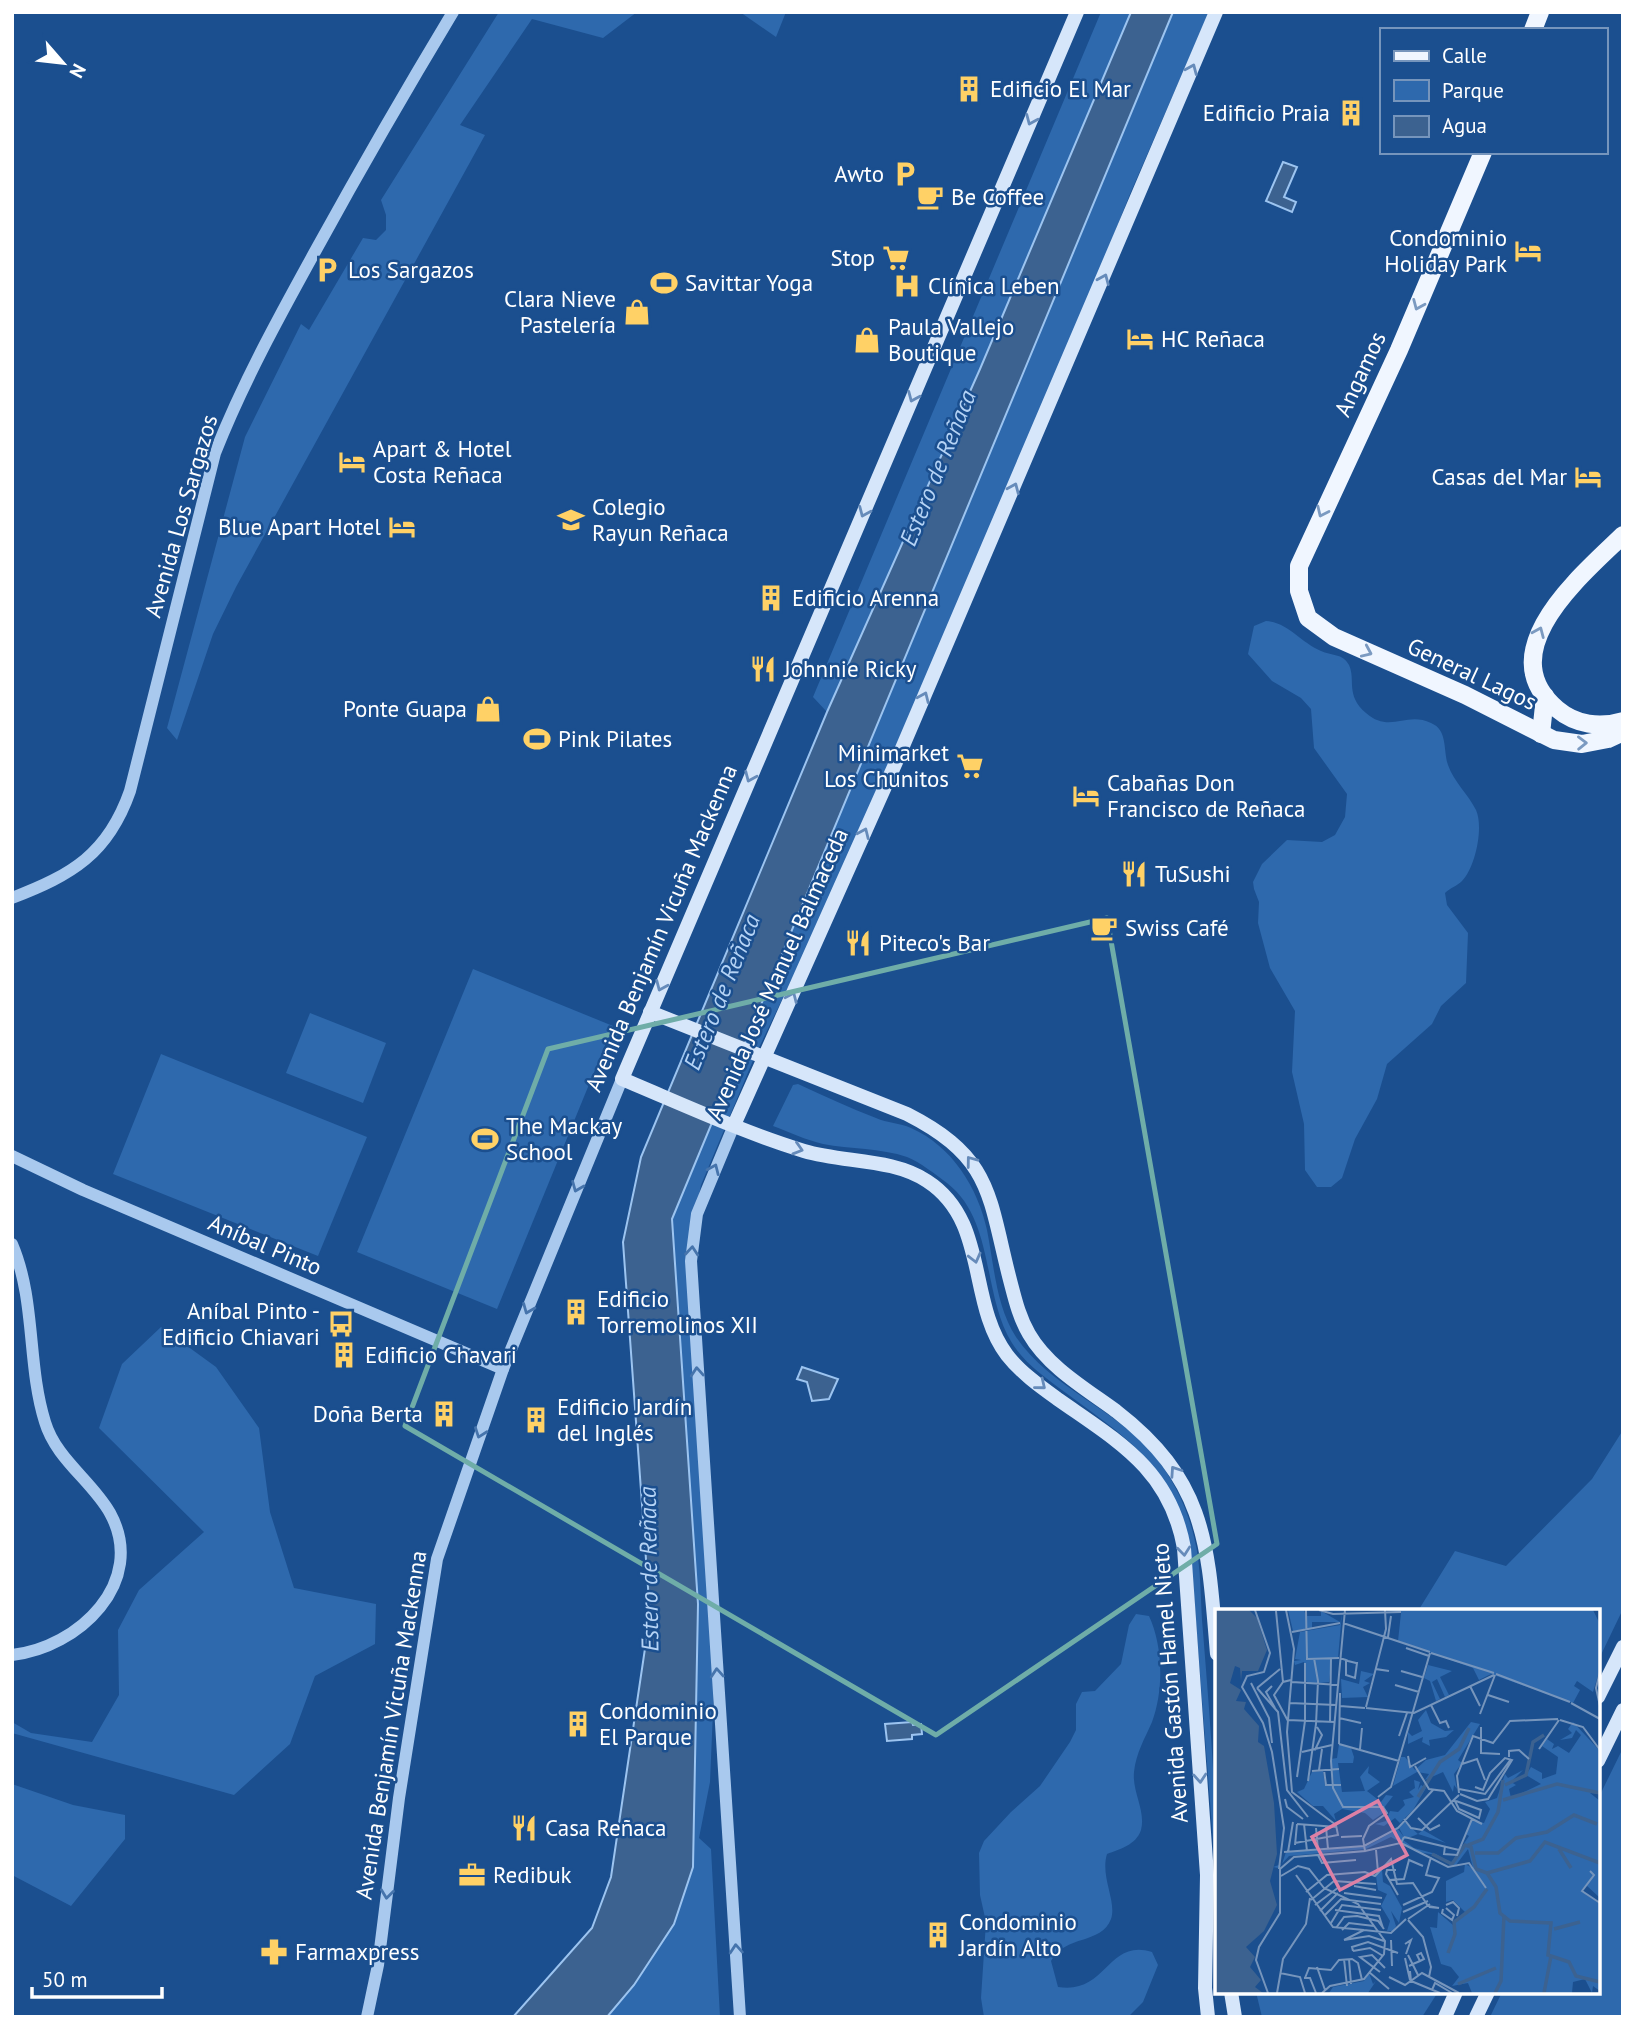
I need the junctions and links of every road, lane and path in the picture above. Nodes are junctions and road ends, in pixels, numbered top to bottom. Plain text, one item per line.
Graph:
1 (453, 12) edge
2 (1077, 12) edge
3 (1216, 12) edge
4 (1482, 154) edge
5 (1623, 535) edge
6 (1308, 618) joint
7 (1545, 696) junction
8 (1623, 721) edge
9 (1623, 732) edge
10 (1541, 734) junction
11 (12, 898) edge
12 (650, 1012) junction
13 (764, 1059) junction
14 (622, 1079) junction
15 (734, 1125) junction
16 (12, 1156) edge
17 (12, 1244) edge
18 (503, 1369) junction
19 (1215, 1637) edge
20 (1623, 1647) edge
21 (12, 1656) edge
22 (1600, 1694) edge
23 (1623, 1710) edge
24 (1600, 1758) edge
25 (1231, 1994) edge
26 (1455, 1994) edge
27 (1487, 1994) edge
28 (368, 2017) edge
29 (740, 2017) edge
30 (1208, 2017) edge
31 (1235, 2017) edge
32 (1444, 2017) edge
33 (1476, 2017) edge

1 - 11 street, Avenida Los Sargazos
2 -> 12 main road, Avenida Benjamín Vicuña Mackenna
13 -> 3 main road, Avenida José Manuel Balmaceda
4 -> 6 main road, Angamos
7 -> 5 main road
6 -> 10 main road, General Lagos
7 - 8 main road
7 - 10 main road
10 -> 9 main road, General Lagos
12 - 13 main road, Avenida Gastón Hamel Nieto
12 - 14 main road, Avenida Benjamín Vicuña Mackenna
13 - 15 main road, Avenida José Manuel Balmaceda
19 -> 13 main road, Avenida Gastón Hamel Nieto
14 - 15 main road, Avenida Gastón Hamel Nieto
14 -> 18 street, Avenida Benjamín Vicuña Mackenna
29 -> 15 street, Avenida José Manuel Balmaceda
15 -> 30 main road, Avenida Gastón Hamel Nieto
16 - 18 street, Aníbal Pinto
17 - 21 street
18 -> 28 street, Avenida Benjamín Vicuña Mackenna
20 - 22 main road
23 - 24 main road
25 - 31 main road
26 - 32 main road
27 - 33 main road

